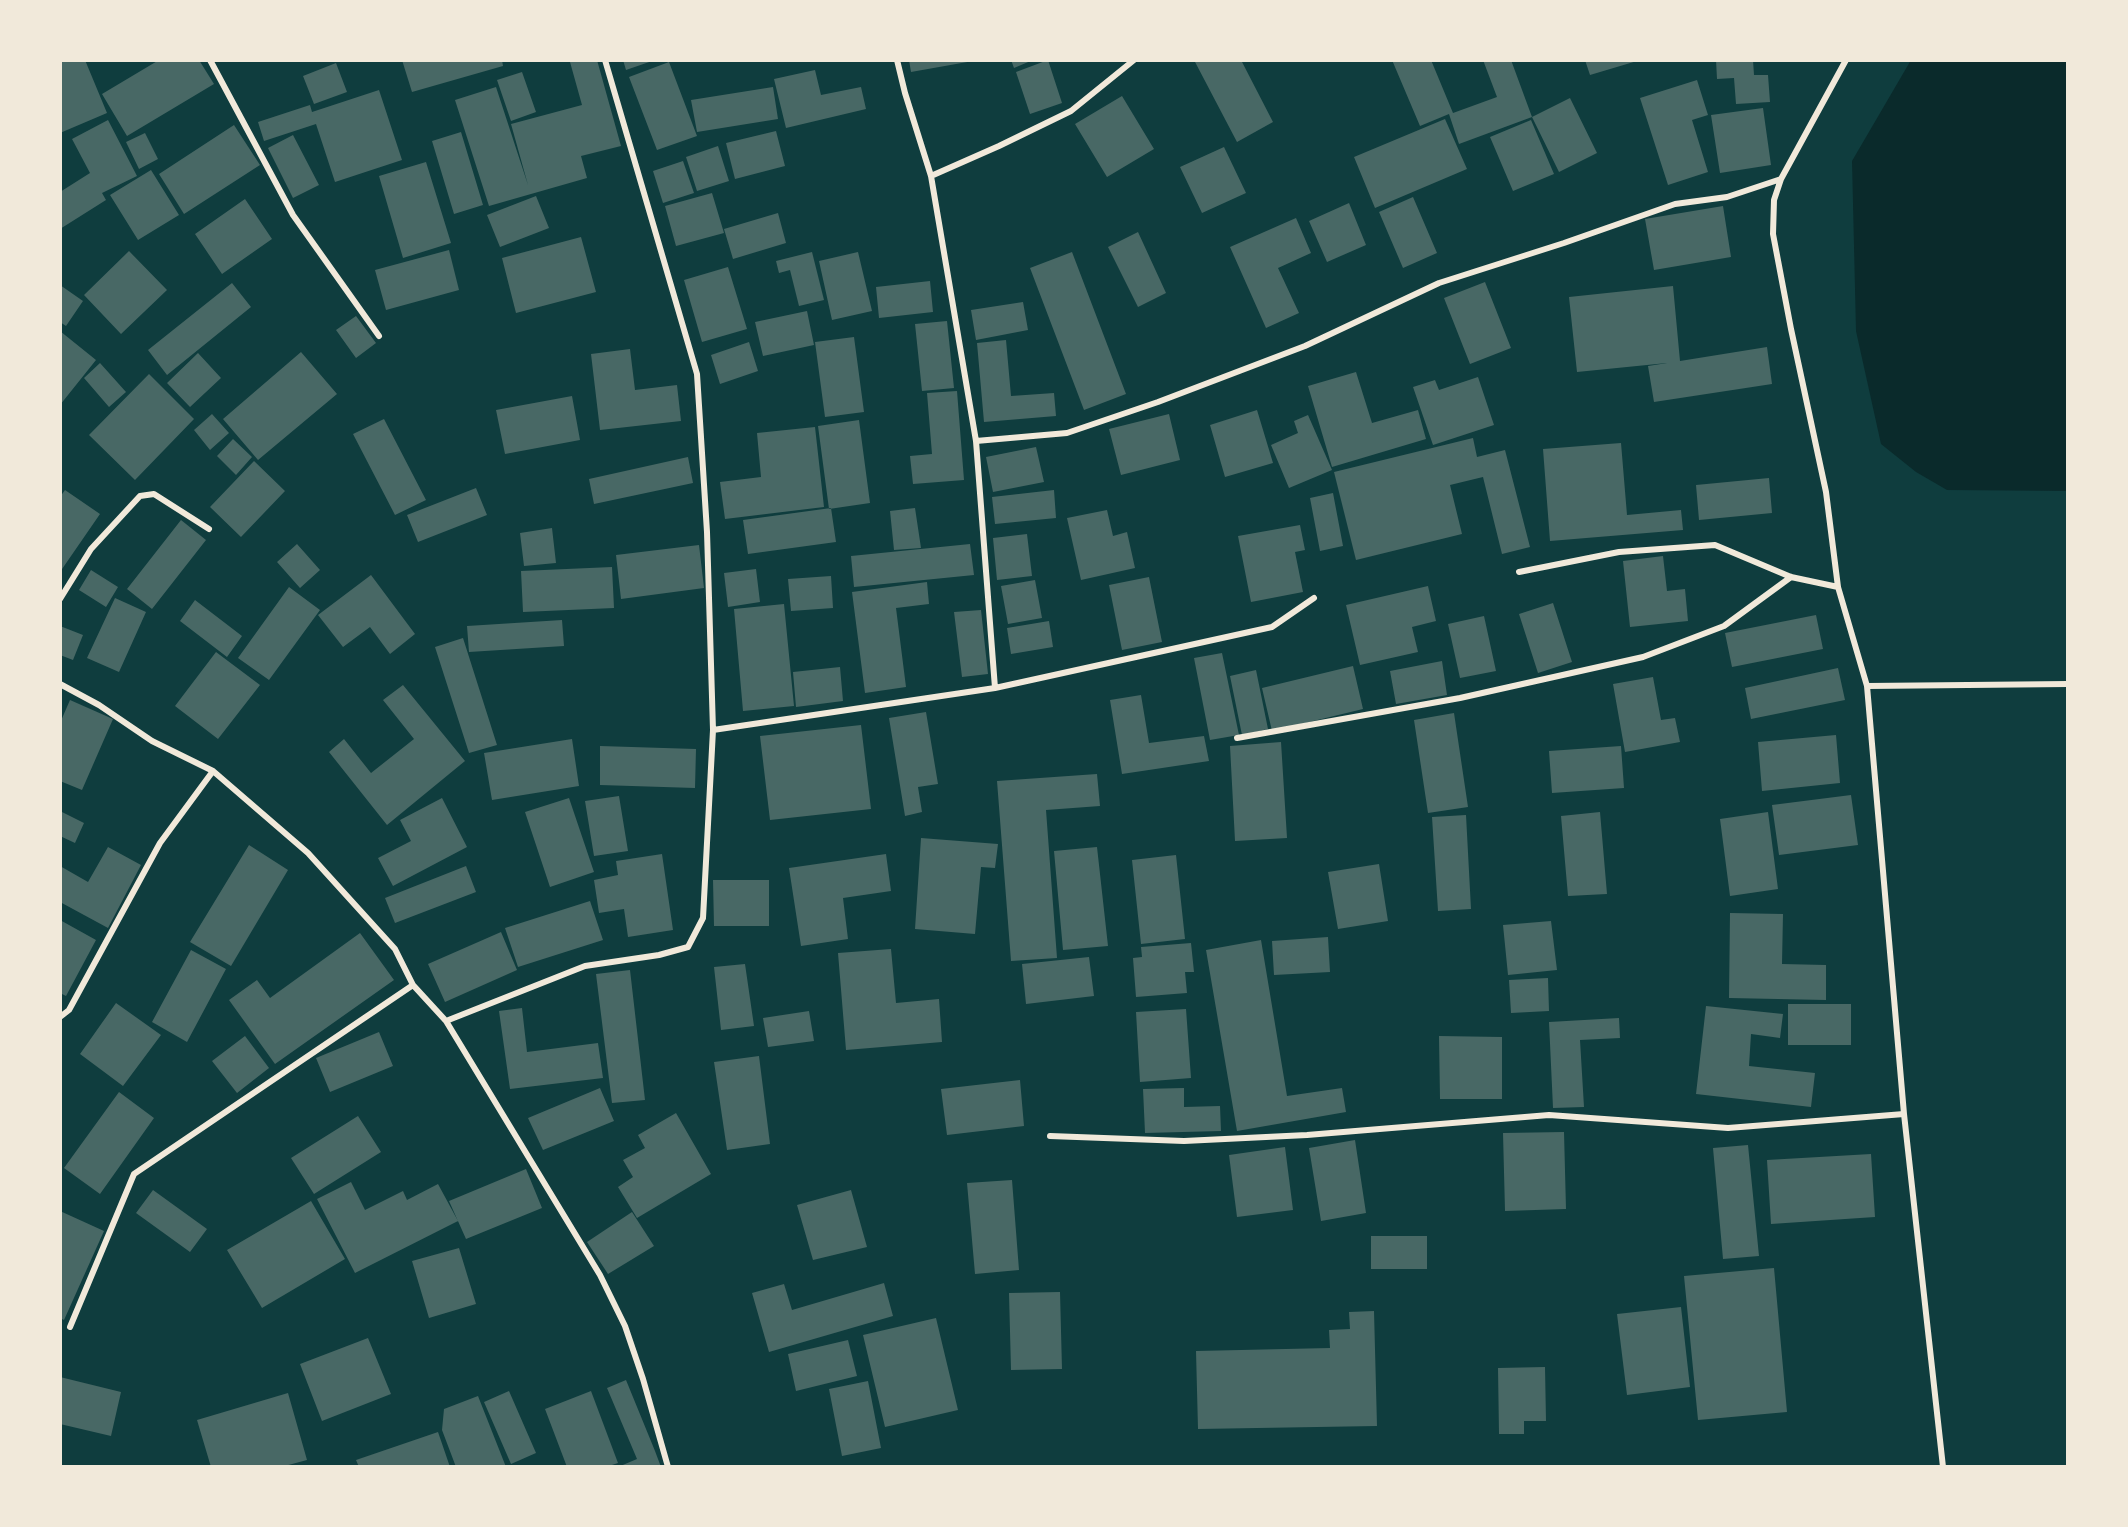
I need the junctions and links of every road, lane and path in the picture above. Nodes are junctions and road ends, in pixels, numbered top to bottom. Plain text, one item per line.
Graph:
1 (210, 60) edge
2 (605, 60) edge
3 (897, 60) edge
4 (1134, 60) edge
5 (1846, 60) edge
6 (931, 176) junction
7 (1781, 179) junction
8 (379, 336) dead end
9 (976, 441) junction
10 (209, 529) dead end
11 (1519, 572) dead end
12 (1791, 577) junction
13 (1838, 587) junction
14 (1314, 598) dead end
15 (60, 599) edge
16 (60, 684) edge
17 (2068, 684) edge
18 (1867, 686) junction
19 (994, 688) junction
20 (713, 730) junction
21 (1237, 738) dead end
22 (213, 771) junction
23 (412, 986) junction
24 (60, 1017) edge
25 (446, 1021) junction
26 (1904, 1113) junction
27 (1050, 1136) dead end
28 (70, 1327) dead end
29 (668, 1467) edge
30 (1942, 1467) edge

1 - 8 street
2 - 20 street
3 - 6 street
4 - 6 street
5 - 7 street
6 - 9 street
7 - 9 street
7 - 13 street
9 - 19 street
10 - 15 street
11 - 12 street
12 - 13 street
12 - 21 street
13 - 18 street
14 - 19 street
16 - 22 street
17 - 18 street
18 - 26 street
19 - 20 street
20 - 25 street
22 - 23 street
22 - 24 street
23 - 25 street
23 - 28 street
25 - 29 street
26 - 27 street
26 - 30 street

